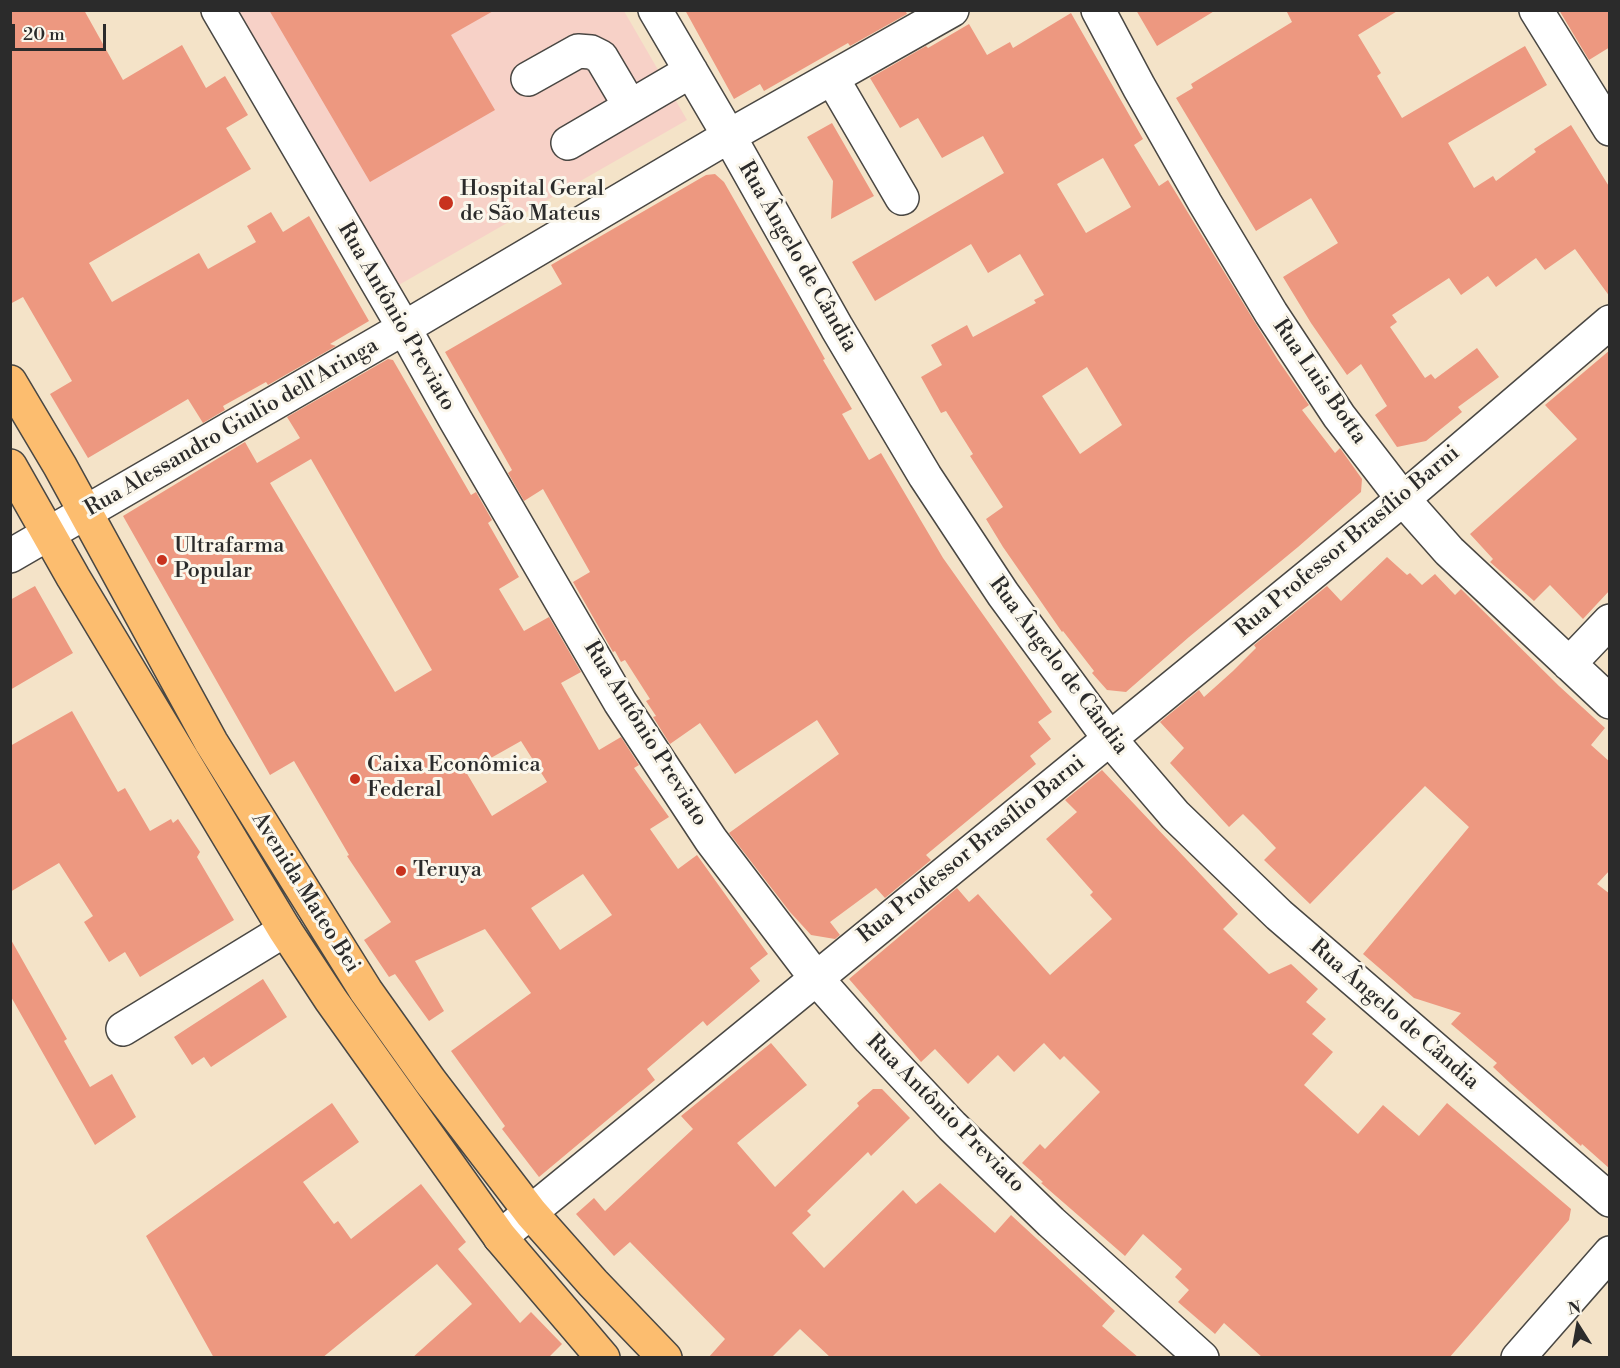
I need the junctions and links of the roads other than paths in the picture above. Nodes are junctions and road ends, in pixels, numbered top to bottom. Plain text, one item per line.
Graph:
1 (218, 10) edge
2 (655, 10) edge
3 (952, 10) edge
4 (1098, 10) edge
5 (1536, 10) edge
6 (691, 71) junction
7 (832, 78) junction
8 (528, 79) dead end
9 (630, 106) junction
10 (1610, 129) edge
11 (729, 136) junction
12 (568, 143) dead end
13 (902, 198) dead end
14 (1610, 321) edge
15 (405, 328) junction
16 (10, 382) edge
17 (10, 466) edge
18 (1403, 499) junction
19 (86, 513) junction
20 (48, 534) junction
21 (10, 556) edge
22 (1610, 621) edge
23 (1569, 664) junction
24 (1610, 702) edge
25 (1109, 738) junction
26 (285, 930) junction
27 (816, 978) junction
28 (123, 1029) dead end
29 (1610, 1200) edge
30 (531, 1213) junction
31 (500, 1238) junction
32 (1610, 1253) edge
33 (603, 1358) edge
34 (665, 1358) edge
35 (1202, 1358) edge
36 (1518, 1358) edge

1 - 15 street, Rua Antônio Previato
2 - 6 street, Rua Ângelo de Cândia
3 - 7 street, Rua Alessandro Giulio dell'Aringa
4 - 18 street, Rua Luis Botta
5 - 10 street
6 - 9 street
6 - 11 street, Rua Ângelo de Cândia
7 - 11 street, Rua Alessandro Giulio dell'Aringa
7 - 13 street
8 - 9 street
9 - 12 street
11 - 15 street, Rua Alessandro Giulio dell'Aringa
11 - 25 street, Rua Ângelo de Cândia
14 - 18 street, Rua Professor Brasílio Barni
15 - 19 street, Rua Alessandro Giulio dell'Aringa
15 - 27 street, Rua Antônio Previato
16 - 19 main road, Avenida Mateo Bei
17 - 20 main road, Avenida Mateo Bei
18 - 23 street, Rua Luis Botta
18 - 25 street, Rua Professor Brasílio Barni
19 - 20 street, Rua Alessandro Giulio dell'Aringa
19 - 30 main road, Avenida Mateo Bei
20 - 21 street, Rua Alessandro Giulio dell'Aringa
20 - 26 main road, Avenida Mateo Bei
22 - 23 street
23 - 24 street, Rua Luis Botta
25 - 27 street, Rua Professor Brasílio Barni
25 - 29 street, Rua Ângelo de Cândia
26 - 28 street
26 - 31 main road, Avenida Mateo Bei
27 - 30 street, Rua Professor Brasílio Barni
27 - 35 street, Rua Antônio Previato
30 - 31 street, Rua Professor Brasílio Barni
30 - 34 main road, Avenida Mateo Bei
31 - 33 main road, Avenida Mateo Bei
32 - 36 street

